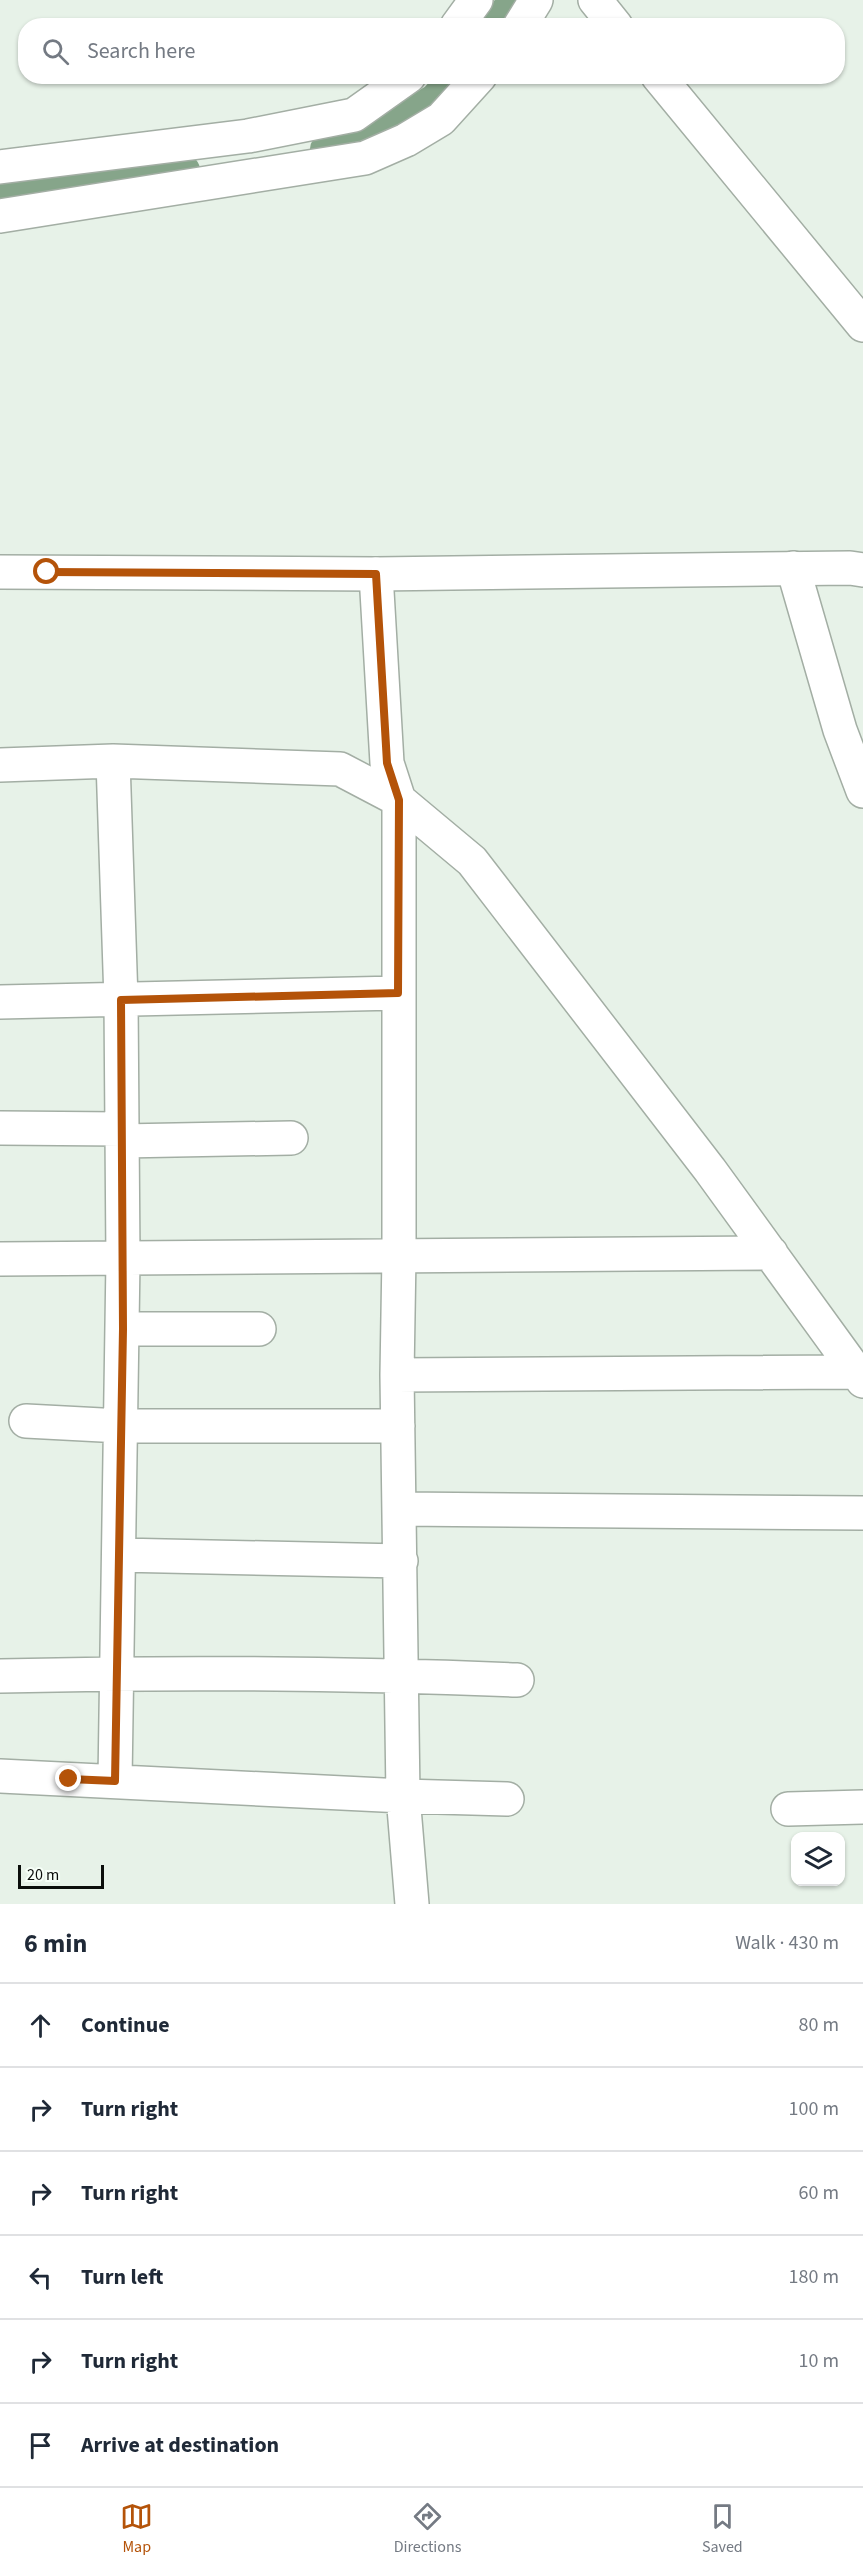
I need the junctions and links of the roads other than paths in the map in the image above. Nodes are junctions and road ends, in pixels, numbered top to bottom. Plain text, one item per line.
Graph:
1 (476, 0) edge
2 (536, 0) edge
3 (595, 0) edge
4 (463, 18) edge
5 (525, 18) edge
6 (610, 18) edge
7 (397, 84) edge
8 (473, 84) edge
9 (665, 84) edge
10 (0, 167) edge
11 (0, 216) edge
12 (863, 325) edge
13 (793, 568) junction
14 (859, 568) edge
15 (0, 572) edge
16 (376, 574) junction
17 (113, 761) junction
18 (0, 765) edge
19 (863, 790) edge
20 (399, 800) junction
21 (398, 993) junction
22 (121, 1000) junction
23 (0, 1002) edge
24 (0, 1128) edge
25 (121, 1135) junction
26 (291, 1138) dead end
27 (771, 1252) junction
28 (399, 1255) junction
29 (0, 1259) edge
30 (123, 1260) junction
31 (123, 1329) junction
32 (259, 1329) dead end
33 (397, 1375) junction
34 (859, 1377) edge
35 (26, 1421) dead end
36 (121, 1426) junction
37 (398, 1426) junction
38 (400, 1509) junction
39 (863, 1513) edge
40 (119, 1555) junction
41 (401, 1561) junction
42 (117, 1673) junction
43 (0, 1676) edge
44 (403, 1676) junction
45 (517, 1680) dead end
46 (0, 1776) edge
47 (115, 1781) junction
48 (404, 1796) junction
49 (507, 1799) dead end
50 (863, 1807) edge
51 (788, 1809) dead end
52 (412, 1904) edge

1 - 4 street
2 - 5 street
3 - 6 street
7 - 10 street
8 - 11 street
9 - 12 street
13 - 14 street
13 - 16 street
13 - 19 street
15 - 16 street
16 - 20 street
17 - 18 street
17 - 20 street
17 - 22 street
20 - 21 street
20 - 27 street
21 - 22 street
21 - 28 street
22 - 23 street
22 - 25 street
24 - 25 street
25 - 26 street
25 - 30 street
27 - 28 street
27 - 34 street
28 - 30 street
28 - 33 street
29 - 30 street
30 - 31 street
31 - 32 street
31 - 36 street
33 - 34 street
33 - 37 street
35 - 36 street
36 - 37 street
36 - 40 street
37 - 38 street
38 - 39 street
38 - 41 street
40 - 41 street
40 - 42 street
41 - 44 street
42 - 43 street
42 - 44 street
42 - 47 street
44 - 45 street
44 - 48 street
46 - 47 street
47 - 48 street
48 - 49 street
48 - 52 street
50 - 51 street

